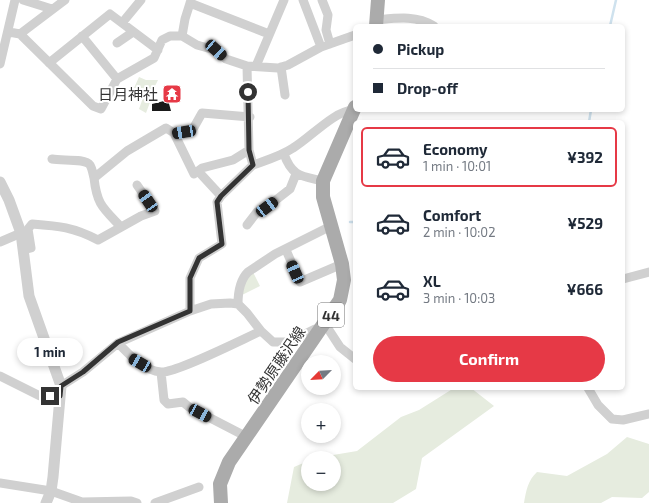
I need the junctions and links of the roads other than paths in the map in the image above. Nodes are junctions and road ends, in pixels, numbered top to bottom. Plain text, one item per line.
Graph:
1 (15, 0) edge
2 (24, 0) edge
3 (65, 0) edge
4 (141, 0) edge
5 (282, 0) edge
6 (303, 0) edge
7 (322, 0) edge
8 (378, 0) edge
9 (190, 2) edge
10 (52, 9) junction
11 (122, 23) junction
12 (377, 23) edge
13 (431, 24) edge
14 (9, 32) junction
15 (133, 32) junction
16 (20, 34) junction
17 (269, 34) junction
18 (82, 36) junction
19 (182, 36) junction
20 (353, 36) edge
21 (117, 43) dead end
22 (330, 44) junction
23 (320, 47) junction
24 (158, 50) junction
25 (48, 63) junction
26 (0, 64) edge
27 (252, 66) junction
28 (281, 67) junction
29 (117, 79) junction
30 (285, 95) dead end
31 (353, 108) edge
32 (353, 110) edge
33 (250, 117) junction
34 (174, 133) junction
35 (249, 150) junction
36 (284, 154) junction
37 (52, 159) dead end
38 (253, 165) junction
39 (198, 171) junction
40 (296, 174) junction
41 (94, 178) junction
42 (323, 181) junction
43 (0, 182) edge
44 (137, 185) dead end
45 (221, 196) junction
46 (251, 224) dead end
47 (331, 226) junction
48 (122, 227) junction
49 (21, 233) junction
50 (0, 242) edge
51 (23, 250) junction
52 (286, 250) junction
53 (342, 264) junction
54 (649, 272) edge
55 (625, 278) edge
56 (238, 304) junction
57 (190, 311) junction
58 (322, 328) junction
59 (261, 331) junction
60 (118, 342) junction
61 (353, 357) edge
62 (161, 372) junction
63 (0, 376) edge
64 (589, 390) edge
65 (61, 391) junction
66 (649, 414) edge
67 (247, 437) junction
68 (0, 483) edge
69 (199, 487) dead end
70 (51, 491) junction
71 (46, 503) edge
72 (138, 503) edge
73 (154, 503) edge
74 (221, 503) edge

1 - 14 street
2 - 10 street
3 - 10 street
4 - 11 street
5 - 17 street
6 - 23 street
7 - 22 street
8 - 12 main road
9 - 17 street
9 - 19 street
10 - 16 street
11 - 15 street
11 - 18 street
12 - 13 street
14 - 16 street
14 - 26 street
15 - 21 street
15 - 24 street
16 - 25 street
17 - 27 street
18 - 25 street
18 - 29 street
19 - 24 street
19 - 27 street
20 - 22 street
22 - 23 street
23 - 28 street
24 - 29 street
25 - 29 street
27 - 28 street
27 - 33 street
28 - 30 street
31 - 36 street
32 - 42 main road, 伊勢原藤沢線 / 44
33 - 34 street
33 - 35 street
34 - 39 street
34 - 41 street
35 - 38 street
35 - 39 street
36 - 38 street
36 - 40 street
37 - 41 street
38 - 45 street
39 - 45 street
40 - 42 street
40 - 46 street
41 - 48 street
42 - 47 main road, 伊勢原藤沢線 / 44
43 - 49 street
44 - 48 street
45 - 57 street
47 - 52 street
47 - 53 main road, 伊勢原藤沢線 / 44
48 - 51 street
49 - 50 street
49 - 51 street
51 - 65 street
52 - 53 street
52 - 56 street
53 - 58 main road, 伊勢原藤沢線 / 44
54 - 55 street
56 - 57 street
56 - 59 street
57 - 60 street
58 - 59 street
58 - 61 street
58 - 67 main road, 伊勢原藤沢線 / 44
59 - 62 street
60 - 62 street
60 - 65 street
62 - 67 street
63 - 65 street
64 - 66 street
65 - 70 street
67 - 74 main road, 伊勢原藤沢線 / 44
68 - 70 street
69 - 73 street
70 - 71 street
70 - 72 street

